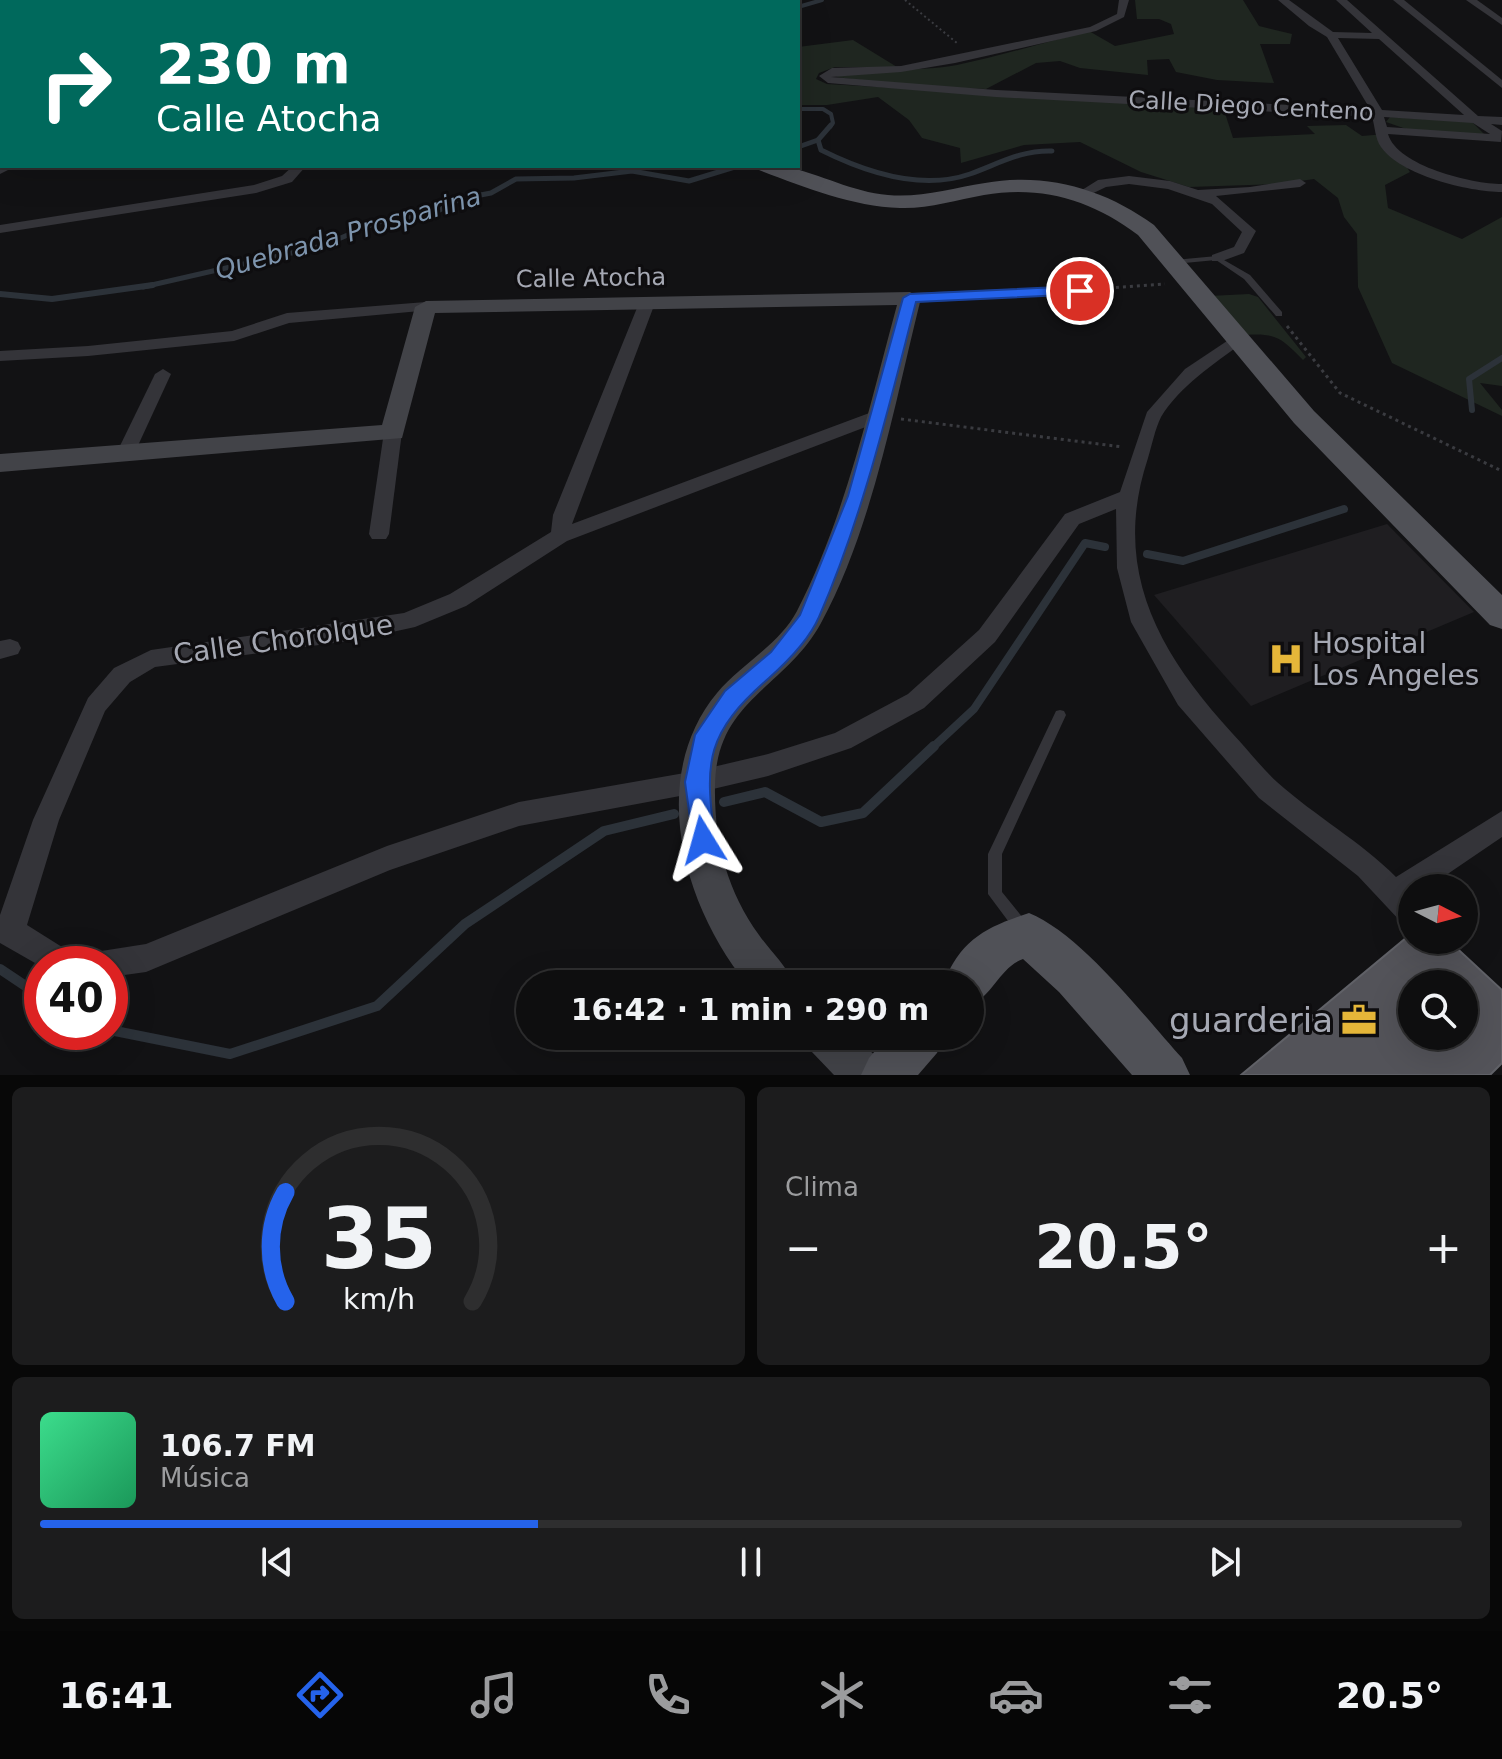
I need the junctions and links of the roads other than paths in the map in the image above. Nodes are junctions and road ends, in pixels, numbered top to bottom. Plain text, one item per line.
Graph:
1 (1124, 0) edge
2 (1283, 0) edge
3 (1341, 0) edge
4 (1398, 0) edge
5 (1472, 1) edge
6 (1502, 3) edge
7 (1502, 22) edge
8 (1312, 24) junction
9 (1369, 25) junction
10 (1331, 35) junction
11 (1380, 36) junction
12 (1502, 85) edge
13 (1377, 112) junction
14 (1475, 119) junction
15 (1502, 123) edge
16 (1382, 130) junction
17 (1489, 131) junction
18 (1502, 137) edge
19 (298, 168) edge
20 (772, 168) edge
21 (1300, 183) dead end
22 (1502, 188) edge
23 (1195, 194) junction
24 (1081, 195) junction
25 (0, 229) edge
26 (1217, 258) junction
27 (1180, 272) junction
28 (1080, 291) road end
29 (910, 298) junction
30 (647, 303) junction
31 (426, 307) junction
32 (1279, 314) road end
33 (1236, 340) junction
34 (0, 356) edge
35 (163, 374) dead end
36 (878, 416) junction
37 (393, 432) junction
38 (126, 452) junction
39 (0, 463) edge
40 (1128, 496) junction
41 (562, 526) junction
42 (379, 534) dead end
43 (1502, 616) edge
44 (1060, 715) dead end
45 (696, 782) junction
46 (1502, 823) edge
47 (1439, 874) edge
48 (1398, 898) edge
49 (6, 930) edge
50 (1029, 935) junction
51 (33, 946) edge
52 (128, 960) edge
53 (760, 970) edge
54 (978, 970) edge
55 (840, 1050) edge
56 (908, 1050) edge
57 (864, 1075) edge
58 (886, 1075) edge
59 (1165, 1075) edge

1 - 13 street, Calle Diego Centeno
2 - 8 street
3 - 9 street
4 - 12 street
5 - 6 street
5 - 7 street
8 - 9 street
8 - 10 street
9 - 11 street
10 - 11 street
10 - 13 street
11 - 14 street
13 - 14 street, Calle Diego Centeno
13 - 16 street
14 - 15 street, Calle Diego Centeno
14 - 17 street
15 - 17 street
16 - 18 street
16 - 22 street
17 - 18 street
19 - 25 street
20 - 24 main road
21 - 23 street
23 - 24 street
23 - 26 street
24 - 27 main road
26 - 27 lane
26 - 32 lane
27 - 33 main road
28 - 29 street, Calle Atocha
29 - 30 street, Calle Atocha
29 - 36 street
30 - 31 street, Calle Atocha
30 - 41 street
31 - 34 street, Calle Atocha
31 - 37 street
33 - 40 street
33 - 43 main road
35 - 38 street
36 - 41 street, Calle Chorolque
36 - 45 street
37 - 38 street
37 - 42 street
38 - 39 street
40 - 45 street
40 - 48 street
41 - 49 street, Calle Chorolque
44 - 50 lane
45 - 52 street
45 - 53 street
46 - 47 street
49 - 51 street
50 - 54 main road
50 - 59 main road
55 - 57 street
56 - 58 main road

